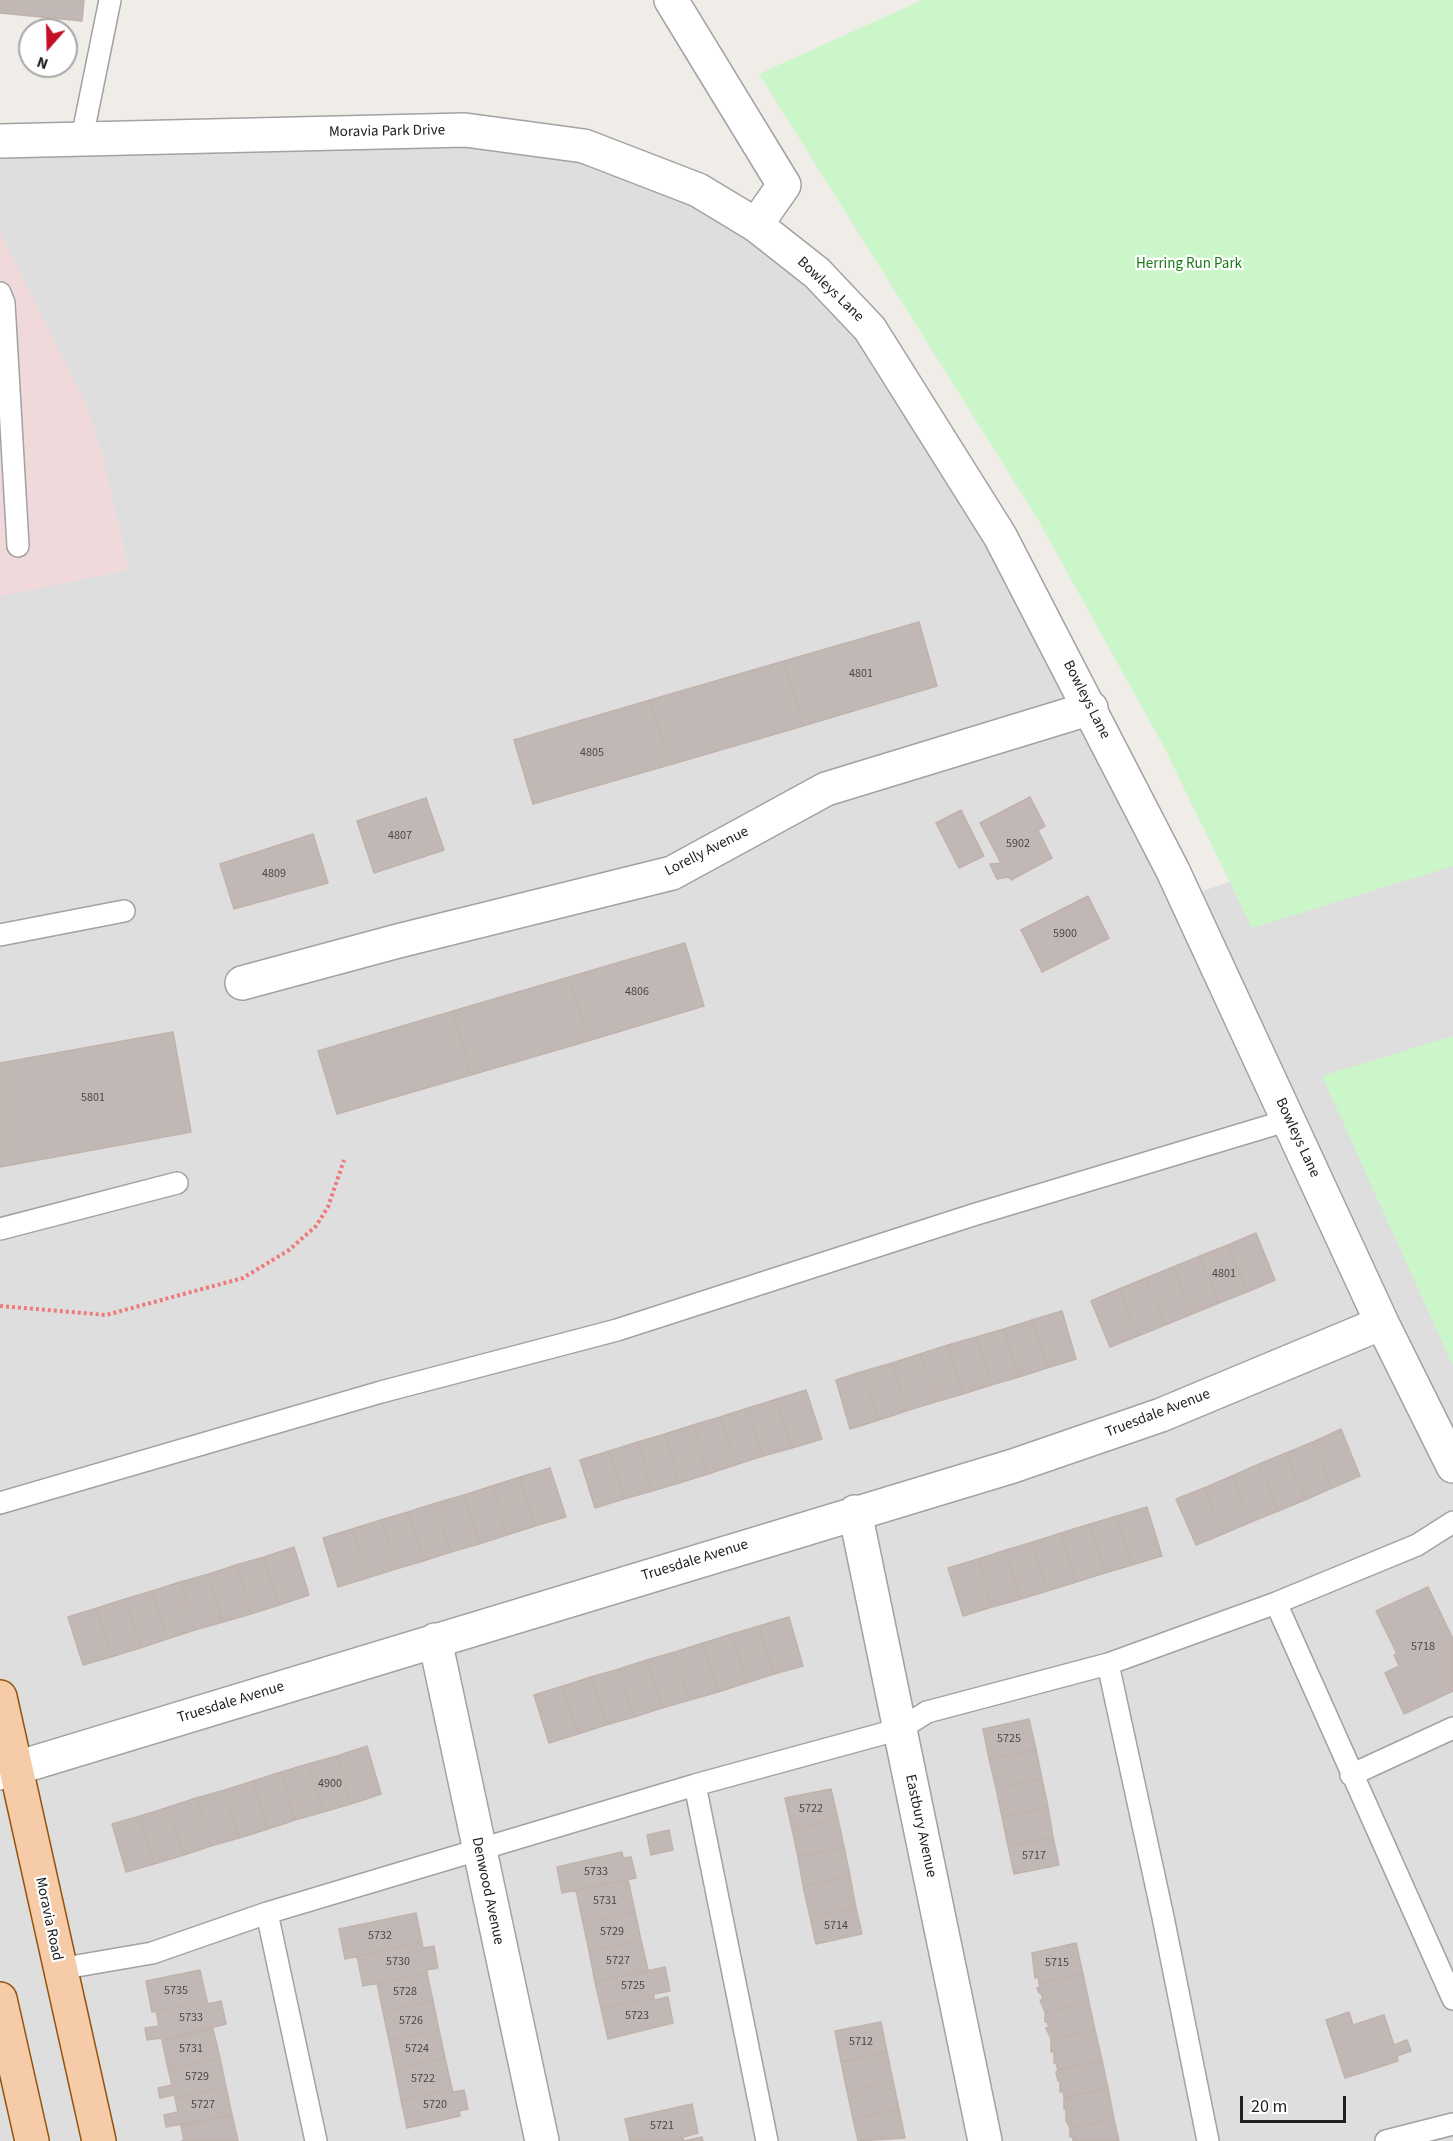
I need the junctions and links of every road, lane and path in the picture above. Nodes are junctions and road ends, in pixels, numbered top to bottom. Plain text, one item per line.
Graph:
1 (110, 0) edge
2 (671, 0) edge
3 (82, 138) junction
4 (0, 141) edge
5 (756, 225) junction
6 (0, 293) edge
7 (18, 546) dead end
8 (1091, 708) junction
9 (124, 911) dead end
10 (0, 935) edge
11 (242, 983) dead end
12 (1289, 1120) junction
13 (344, 1160) dead end
14 (177, 1183) dead end
15 (0, 1229) edge
16 (0, 1306) edge
17 (1382, 1323) junction
18 (1453, 1466) edge
19 (0, 1503) edge
20 (855, 1512) junction
21 (1453, 1522) edge
22 (1276, 1603) junction
23 (435, 1640) junction
24 (1108, 1664) junction
25 (0, 1697) edge
26 (1453, 1728) edge
27 (900, 1730) junction
28 (8, 1771) edge
29 (1351, 1775) junction
30 (695, 1785) junction
31 (479, 1851) junction
32 (267, 1914) junction
33 (60, 1969) junction
34 (0, 1999) edge
35 (1453, 1999) edge
36 (6, 2048) edge
37 (1453, 2124) edge
38 (32, 2141) edge
39 (99, 2141) edge
40 (316, 2141) edge
41 (542, 2141) edge
42 (767, 2141) edge
43 (985, 2141) edge
44 (1208, 2141) edge
45 (1386, 2141) edge

1 - 3 lane
2 - 5 street
3 - 4 street, Moravia Park Drive
3 - 5 street, Moravia Park Drive
5 - 8 street, Bowleys Lane
6 - 7 lane
8 - 11 street, Lorelly Avenue
8 - 12 street, Bowleys Lane
9 - 10 lane
12 - 17 street, Bowleys Lane
12 - 19 lane
13 - 16 path
14 - 15 lane
17 - 18 street, Bowleys Lane
17 - 20 street, Truesdale Avenue
20 - 23 street, Truesdale Avenue
20 - 27 street, Eastbury Avenue
21 - 22 lane
22 - 24 lane
22 - 29 lane
23 - 28 street, Truesdale Avenue
23 - 31 street, Denwood Avenue
24 - 27 lane
24 - 44 lane
25 - 28 main road, Moravia Road
26 - 29 lane
27 - 30 lane
27 - 43 street, Eastbury Avenue
28 - 33 main road, Moravia Road
29 - 35 lane
30 - 31 lane
30 - 42 lane
31 - 32 lane
31 - 41 street, Denwood Avenue
32 - 33 lane
32 - 40 lane
33 - 39 main road, Moravia Road
34 - 36 main road
36 - 38 main road
37 - 45 lane

